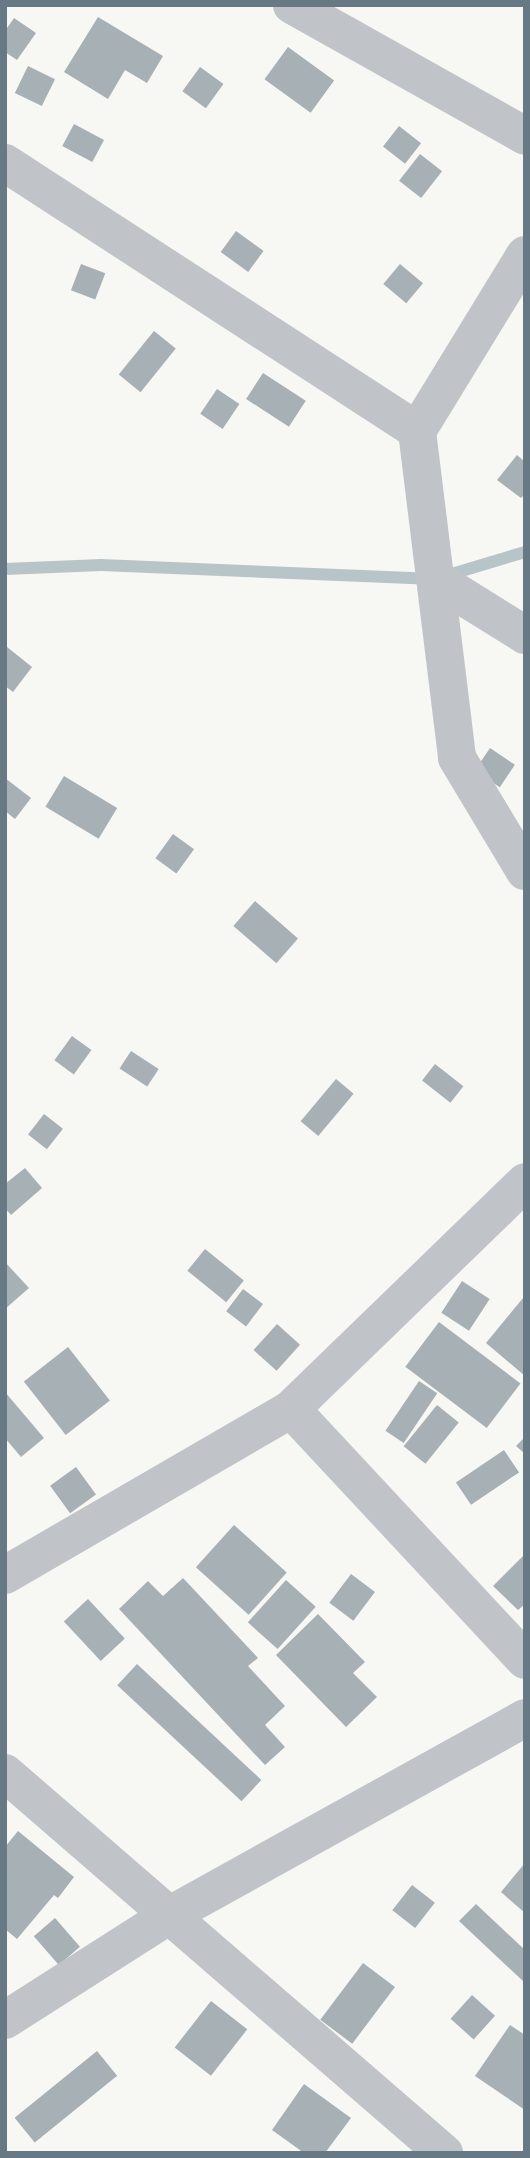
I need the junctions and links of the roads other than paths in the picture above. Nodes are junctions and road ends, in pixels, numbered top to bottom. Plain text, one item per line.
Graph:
1 (292, 5) edge
2 (525, 136) edge
3 (5, 163) edge
4 (525, 255) edge
5 (417, 431) junction
6 (435, 579) junction
7 (525, 635) edge
8 (525, 871) edge
9 (525, 1182) edge
10 (291, 1409) junction
11 (5, 1575) edge
12 (525, 1660) edge
13 (525, 1718) edge
14 (5, 1773) edge
15 (168, 1916) junction
16 (5, 2020) edge
17 (444, 2153) edge

1 - 2 street
3 - 5 street
4 - 5 street
5 - 6 street
6 - 7 street
6 - 8 street
9 - 10 street
10 - 11 street
10 - 12 street
13 - 15 street
14 - 15 street
15 - 16 street
15 - 17 street

